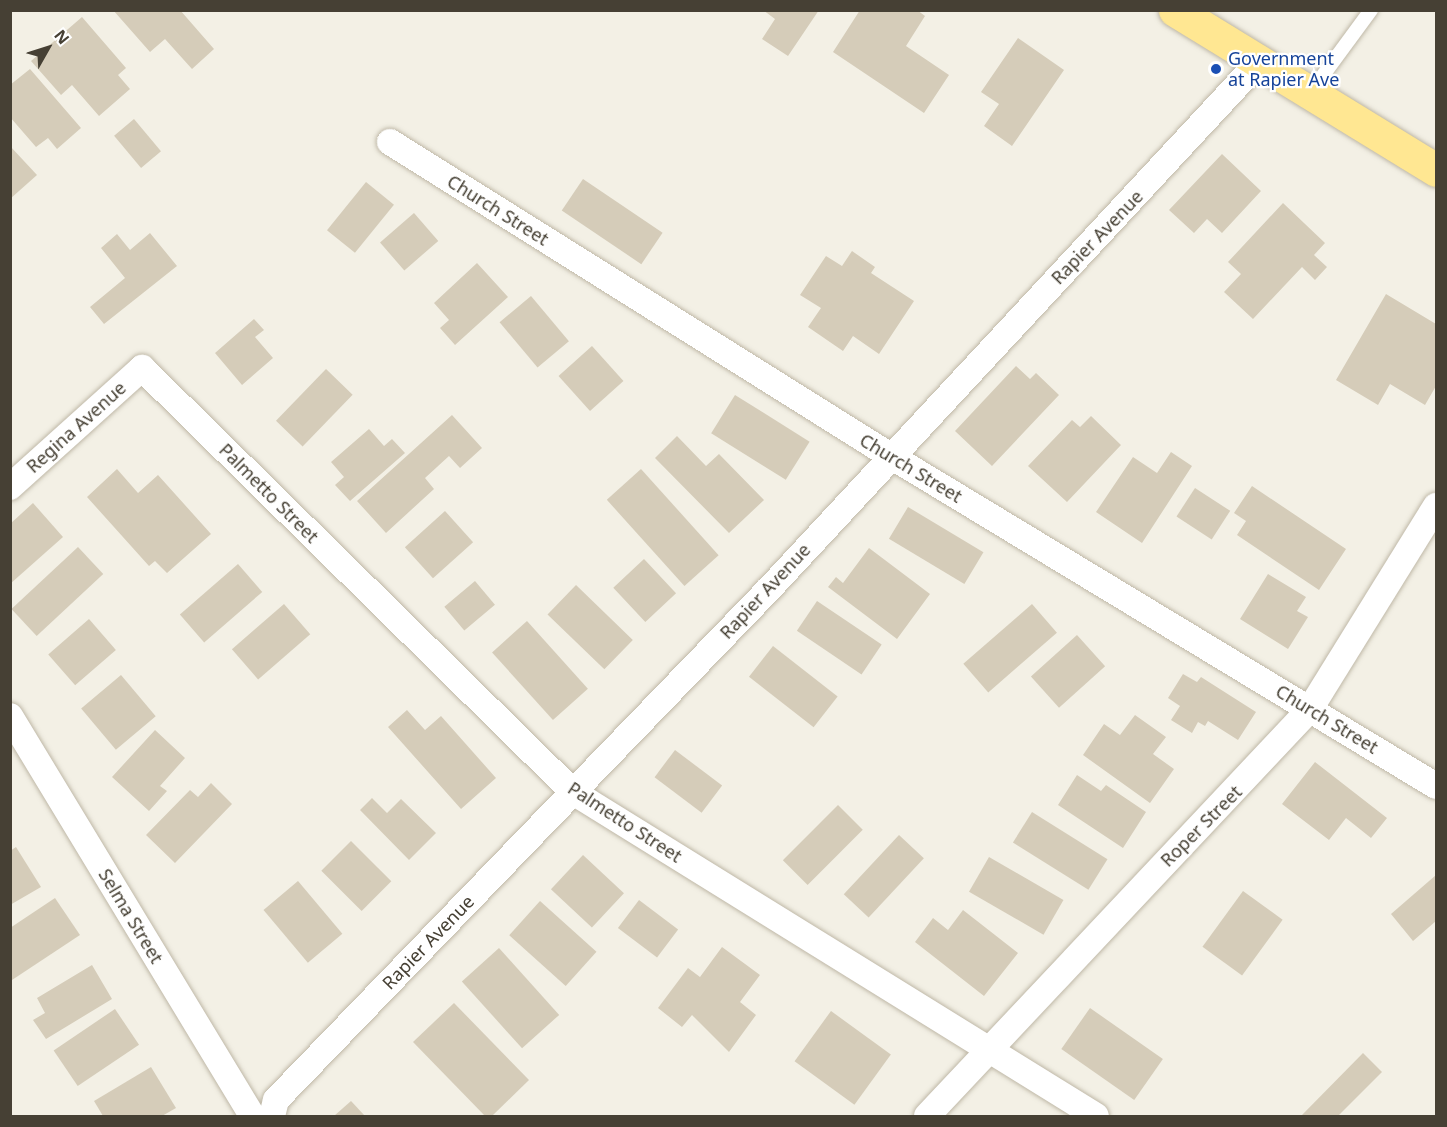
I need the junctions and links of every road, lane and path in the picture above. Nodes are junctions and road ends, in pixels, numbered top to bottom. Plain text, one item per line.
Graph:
1 (1175, 10) edge
2 (1371, 10) edge
3 (1258, 63) junction
4 (1309, 94) junction
5 (390, 142) dead end
6 (1437, 170) edge
7 (142, 368) joint
8 (889, 455) junction
9 (10, 486) edge
10 (1437, 506) edge
11 (1310, 709) junction
12 (10, 716) edge
13 (1437, 786) edge
14 (573, 792) junction
15 (986, 1048) junction
16 (252, 1116) edge
17 (272, 1116) edge
18 (927, 1116) edge
19 (1096, 1116) edge

1 - 3 main road
2 - 4 lane
3 - 4 main road
3 - 8 street, Rapier Avenue
4 - 6 main road
5 - 8 street, Church Street
7 - 9 street, Regina Avenue
7 - 14 street, Palmetto Street
8 - 11 street, Church Street
8 - 14 street, Rapier Avenue
10 - 11 street, Roper Street
11 - 13 street, Church Street
11 - 15 street, Roper Street
12 - 16 street, Selma Street
14 - 15 street, Palmetto Street
14 - 17 street, Rapier Avenue
15 - 18 street, Roper Street
15 - 19 street, Palmetto Street

